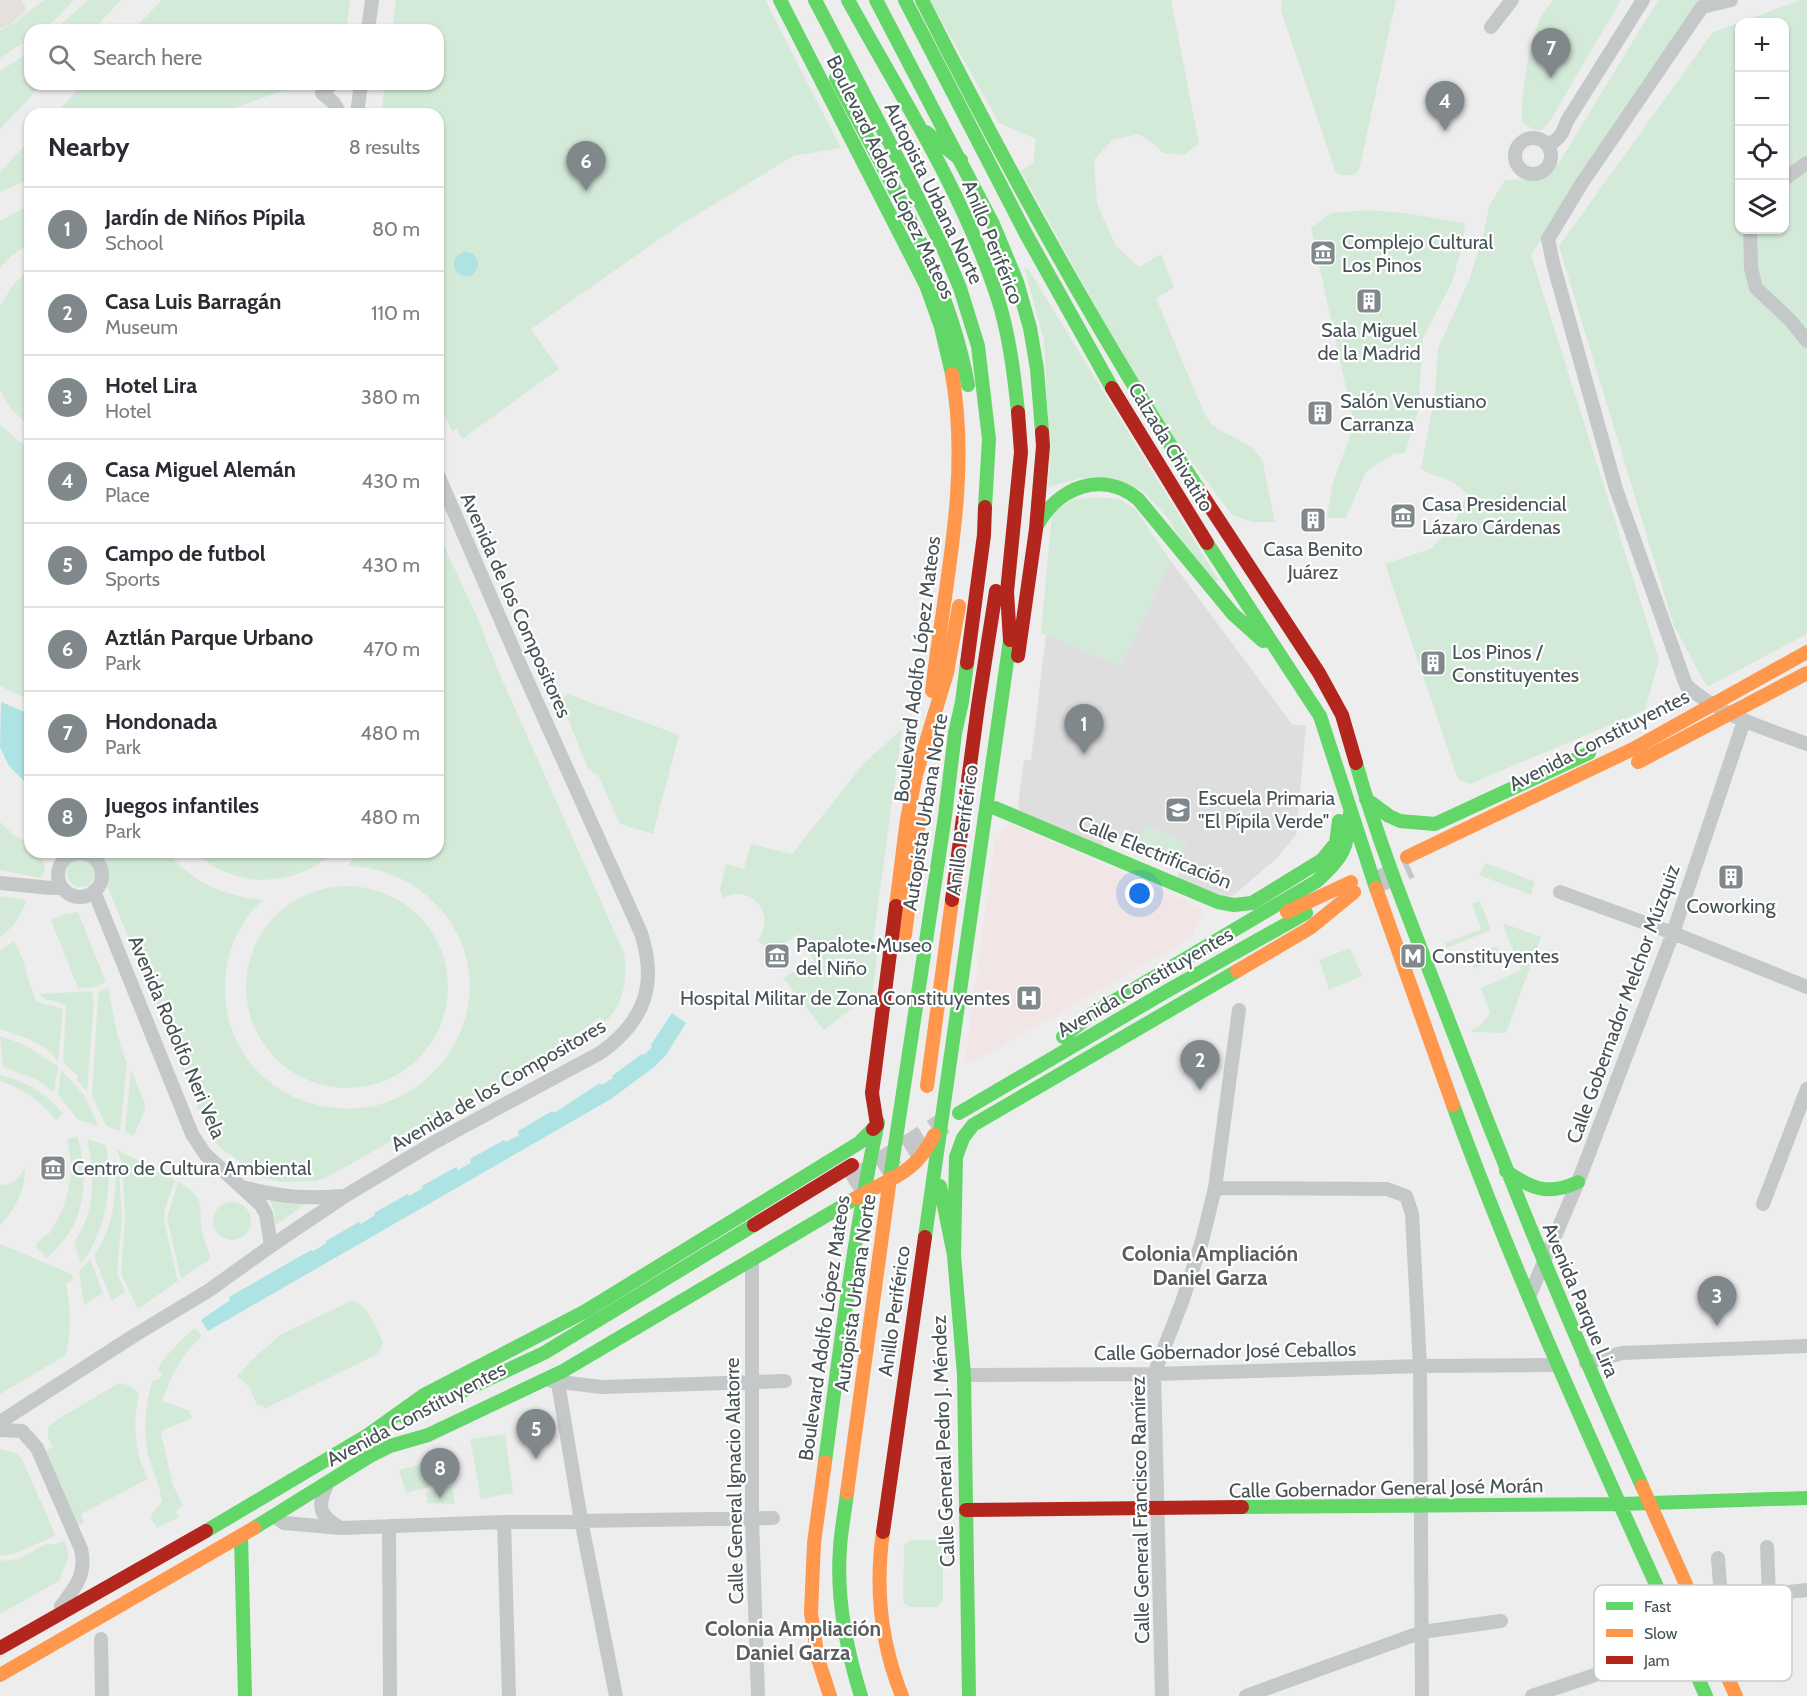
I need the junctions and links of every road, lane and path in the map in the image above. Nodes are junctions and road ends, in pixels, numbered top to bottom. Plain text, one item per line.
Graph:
1 (372, 0) edge
2 (780, 0) edge
3 (807, 0) edge
4 (815, 0) edge
5 (836, 0) edge
6 (848, 0) edge
7 (860, 0) edge
8 (876, 0) edge
9 (905, 0) edge
10 (922, 0) edge
11 (1512, 0) edge
12 (1642, 0) edge
13 (1731, 0) edge
14 (369, 24) edge
15 (1491, 27) dead end
16 (829, 63) dead end
17 (325, 90) edge
18 (337, 90) edge
19 (360, 90) edge
20 (337, 108) edge
21 (358, 108) edge
22 (913, 131) junction
23 (1548, 146) dead end
24 (961, 160) junction
25 (1807, 163) edge
26 (1789, 176) edge
27 (931, 177) dead end
28 (1750, 234) edge
29 (1807, 341) edge
30 (999, 342) junction
31 (989, 439) junction
32 (444, 489) edge
33 (1036, 529) junction
34 (984, 535) junction
35 (965, 571) dead end
36 (962, 590) dead end
37 (996, 593) junction
38 (1277, 651) junction
39 (1807, 652) edge
40 (1807, 674) edge
41 (1711, 704) junction
42 (1731, 715) junction
43 (1744, 720) junction
44 (1680, 721) junction
45 (1627, 735) dead end
46 (1006, 736) junction
47 (1807, 744) edge
48 (1606, 745) dead end
49 (1626, 769) dead end
50 (1342, 786) junction
51 (1572, 793) dead end
52 (1366, 799) junction
53 (995, 808) junction
54 (1350, 813) junction
55 (978, 856) junction
56 (67, 858) edge
57 (95, 858) edge
58 (0, 883) edge
59 (1353, 887) junction
60 (63, 888) junction
61 (94, 891) junction
62 (1560, 892) dead end
63 (1407, 913) joint
64 (1673, 933) junction
65 (1807, 987) edge
66 (1239, 1010) dead end
67 (1063, 1036) junction
68 (1807, 1089) edge
69 (926, 1095) dead end
70 (962, 1096) dead end
71 (959, 1113) dead end
72 (877, 1125) junction
73 (921, 1129) dead end
74 (852, 1165) dead end
75 (1506, 1171) junction
76 (1578, 1182) junction
77 (849, 1183) tunnel mouth
78 (241, 1186) junction
79 (913, 1186) dead end
80 (940, 1186) junction
81 (1215, 1188) junction
82 (345, 1196) junction
83 (1763, 1204) dead end
84 (859, 1216) junction
85 (271, 1246) junction
86 (909, 1253) dead end
87 (954, 1255) junction
88 (1544, 1264) junction
89 (752, 1265) junction
90 (1529, 1297) junction
91 (1807, 1346) edge
92 (1586, 1363) junction
93 (1420, 1365) junction
94 (1558, 1365) junction
95 (1154, 1374) junction
96 (964, 1375) junction
97 (556, 1378) junction
98 (752, 1382) junction
99 (785, 1382) dead end
100 (0, 1422) edge
101 (0, 1430) edge
102 (368, 1435) junction
103 (390, 1446) junction
104 (370, 1456) junction
105 (328, 1482) junction
106 (1807, 1498) edge
107 (1650, 1503) junction
108 (1621, 1504) junction
109 (1422, 1506) junction
110 (966, 1510) junction
111 (1159, 1510) junction
112 (274, 1516) junction
113 (773, 1518) dead end
114 (752, 1519) junction
115 (581, 1520) junction
116 (504, 1522) junction
117 (389, 1526) junction
118 (341, 1528) junction
119 (241, 1536) junction
120 (1767, 1547) dead end
121 (1718, 1558) dead end
122 (1656, 1585) edge
123 (1686, 1585) edge
124 (1720, 1585) edge
125 (1769, 1585) edge
126 (1807, 1590) edge
127 (1792, 1592) edge
128 (51, 1618) junction
129 (1501, 1621) dead end
130 (7, 1629) dead end
131 (1422, 1632) junction
132 (101, 1639) dead end
133 (0, 1648) edge
134 (1594, 1675) edge
135 (2, 1680) edge
136 (1699, 1681) edge
137 (1729, 1681) edge
138 (102, 1696) edge
139 (245, 1696) edge
140 (390, 1696) edge
141 (509, 1696) edge
142 (616, 1696) edge
143 (758, 1696) edge
144 (830, 1696) edge
145 (861, 1696) edge
146 (871, 1696) edge
147 (895, 1696) edge
148 (902, 1696) edge
149 (914, 1696) edge
150 (969, 1696) edge
151 (1162, 1696) edge
152 (1246, 1696) edge
153 (1422, 1696) edge
154 (1532, 1696) edge
155 (1706, 1696) edge
156 (1736, 1696) edge

1 - 14 street
2 - 72 main road, Boulevard Adolfo López Mateos
3 - 146 main road, Anillo Periférico
4 - 31 main road, Autopista Urbana Norte
5 - 22 main road, Autopista Urbana Norte
6 - 22 main road, Anillo Periférico
7 - 30 main road
8 - 24 main road
9 - 38 main road, Calzada Chivatito
10 - 52 main road, Calzada Chivatito
11 - 15 street
12 - 23 street
13 - 41 street
16 - 31 main road
17 - 20 street
18 - 20 street
19 - 21 street
22 - 24 main road
22 - 55 main road, Anillo Periférico
24 - 33 main road
25 - 26 street
27 - 30 main road, Autopista Urbana Norte
28 - 29 street
30 - 37 main road, Autopista Urbana Norte
31 - 34 main road, Autopista Urbana Norte
32 - 82 street, Avenida de los Compositores
33 - 38 main road
33 - 46 main road
34 - 35 main road
34 - 145 main road, Autopista Urbana Norte
36 - 72 main road
37 - 69 main road, Autopista Urbana Norte
37 - 97 main road
38 - 50 main road, Calzada Chivatito
39 - 41 main road, Avenida Constituyentes
40 - 42 main road, Avenida Constituyentes
41 - 42 street
41 - 44 main road, Avenida Constituyentes
42 - 43 street
42 - 49 main road, Avenida Constituyentes
43 - 47 street
43 - 64 street, Calle Gobernador Melchor Múzquiz
44 - 45 main road
44 - 51 main road, Avenida Constituyentes
46 - 53 main road
46 - 55 main road
48 - 52 main road
50 - 53 main road, Calle Electrificación
50 - 54 main road, Calzada Chivatito
52 - 63 main road, Calzada Chivatito
53 - 80 main road
54 - 67 main road
54 - 90 main road, Calzada Chivatito
55 - 148 main road, Anillo Periférico
56 - 60 street
57 - 61 street
58 - 60 street
59 - 67 main road, Avenida Constituyentes
59 - 71 main road, Avenida Constituyentes
59 - 87 main road
60 - 61 street
61 - 78 street, Avenida Rodolfo Neri Vela
62 - 64 street
63 - 75 main road, Avenida Parque Lira
64 - 65 street
64 - 76 street, Calle Gobernador Melchor Múzquiz
66 - 81 street, Calle General Francisco Ramírez
67 - 70 main road, Avenida Constituyentes
68 - 83 street
72 - 84 main road, Boulevard Adolfo López Mateos
72 - 102 main road
73 - 79 main road
74 - 102 main road, Avenida Constituyentes
75 - 76 main road
75 - 88 main road, Avenida Parque Lira
76 - 88 street, Calle Gobernador Melchor Múzquiz
77 - 103 main road, Avenida Constituyentes
78 - 82 street, Avenida Rodolfo Neri Vela
78 - 85 street, Avenida Rodolfo Neri Vela
80 - 87 main road, Calle General Pedro J. Méndez
80 - 149 main road
81 - 93 street
81 - 95 street, Calle General Francisco Ramírez
82 - 85 street, Avenida de los Compositores
84 - 89 main road
84 - 144 main road, Boulevard Adolfo López Mateos
85 - 100 street, Avenida de los Compositores
86 - 147 main road
87 - 96 main road, Calle General Pedro J. Méndez
88 - 90 street, Calle Gobernador Melchor Múzquiz
88 - 92 main road, Avenida Parque Lira
89 - 97 main road
89 - 98 street, Calle General Ignacio Alatorre
90 - 94 main road
91 - 92 street
92 - 107 main road, Avenida Parque Lira
93 - 94 street, Calle Gobernador José Ceballos
93 - 95 street, Calle Gobernador José Ceballos
93 - 109 street
94 - 108 main road
95 - 96 street, Calle Gobernador José Ceballos
95 - 111 street, Calle General Francisco Ramírez
96 - 110 main road, Calle General Pedro J. Méndez
97 - 98 street
97 - 103 main road
97 - 104 main road
97 - 115 street
98 - 99 street
98 - 114 street, Calle General Ignacio Alatorre
101 - 128 street
102 - 128 main road, Avenida Constituyentes
103 - 104 main road, Avenida Constituyentes
104 - 105 main road, Avenida Constituyentes
105 - 112 main road, Avenida Constituyentes
105 - 118 street
106 - 107 main road, Calle Gobernador General José Morán
107 - 108 main road, Calle Gobernador General José Morán
107 - 123 main road, Avenida Parque Lira
108 - 109 main road, Calle Gobernador General José Morán
108 - 122 main road
109 - 111 main road, Calle Gobernador General José Morán
109 - 131 street
110 - 111 main road, Calle Gobernador General José Morán
110 - 150 main road, Calle General Pedro J. Méndez
111 - 151 street, Calle General Francisco Ramírez
112 - 118 street
112 - 119 main road, Avenida Constituyentes
113 - 114 street
114 - 115 street
114 - 143 street, Calle General Ignacio Alatorre
115 - 116 street
115 - 142 street
116 - 117 street
116 - 141 street
117 - 118 street
117 - 140 street
119 - 135 main road, Avenida Constituyentes
119 - 139 main road
120 - 125 street
121 - 124 street
126 - 127 street
128 - 130 main road
128 - 133 main road, Avenida Constituyentes
129 - 131 street
131 - 152 street
131 - 153 street
132 - 138 street
134 - 154 street
136 - 155 main road
137 - 156 main road, Avenida Parque Lira

